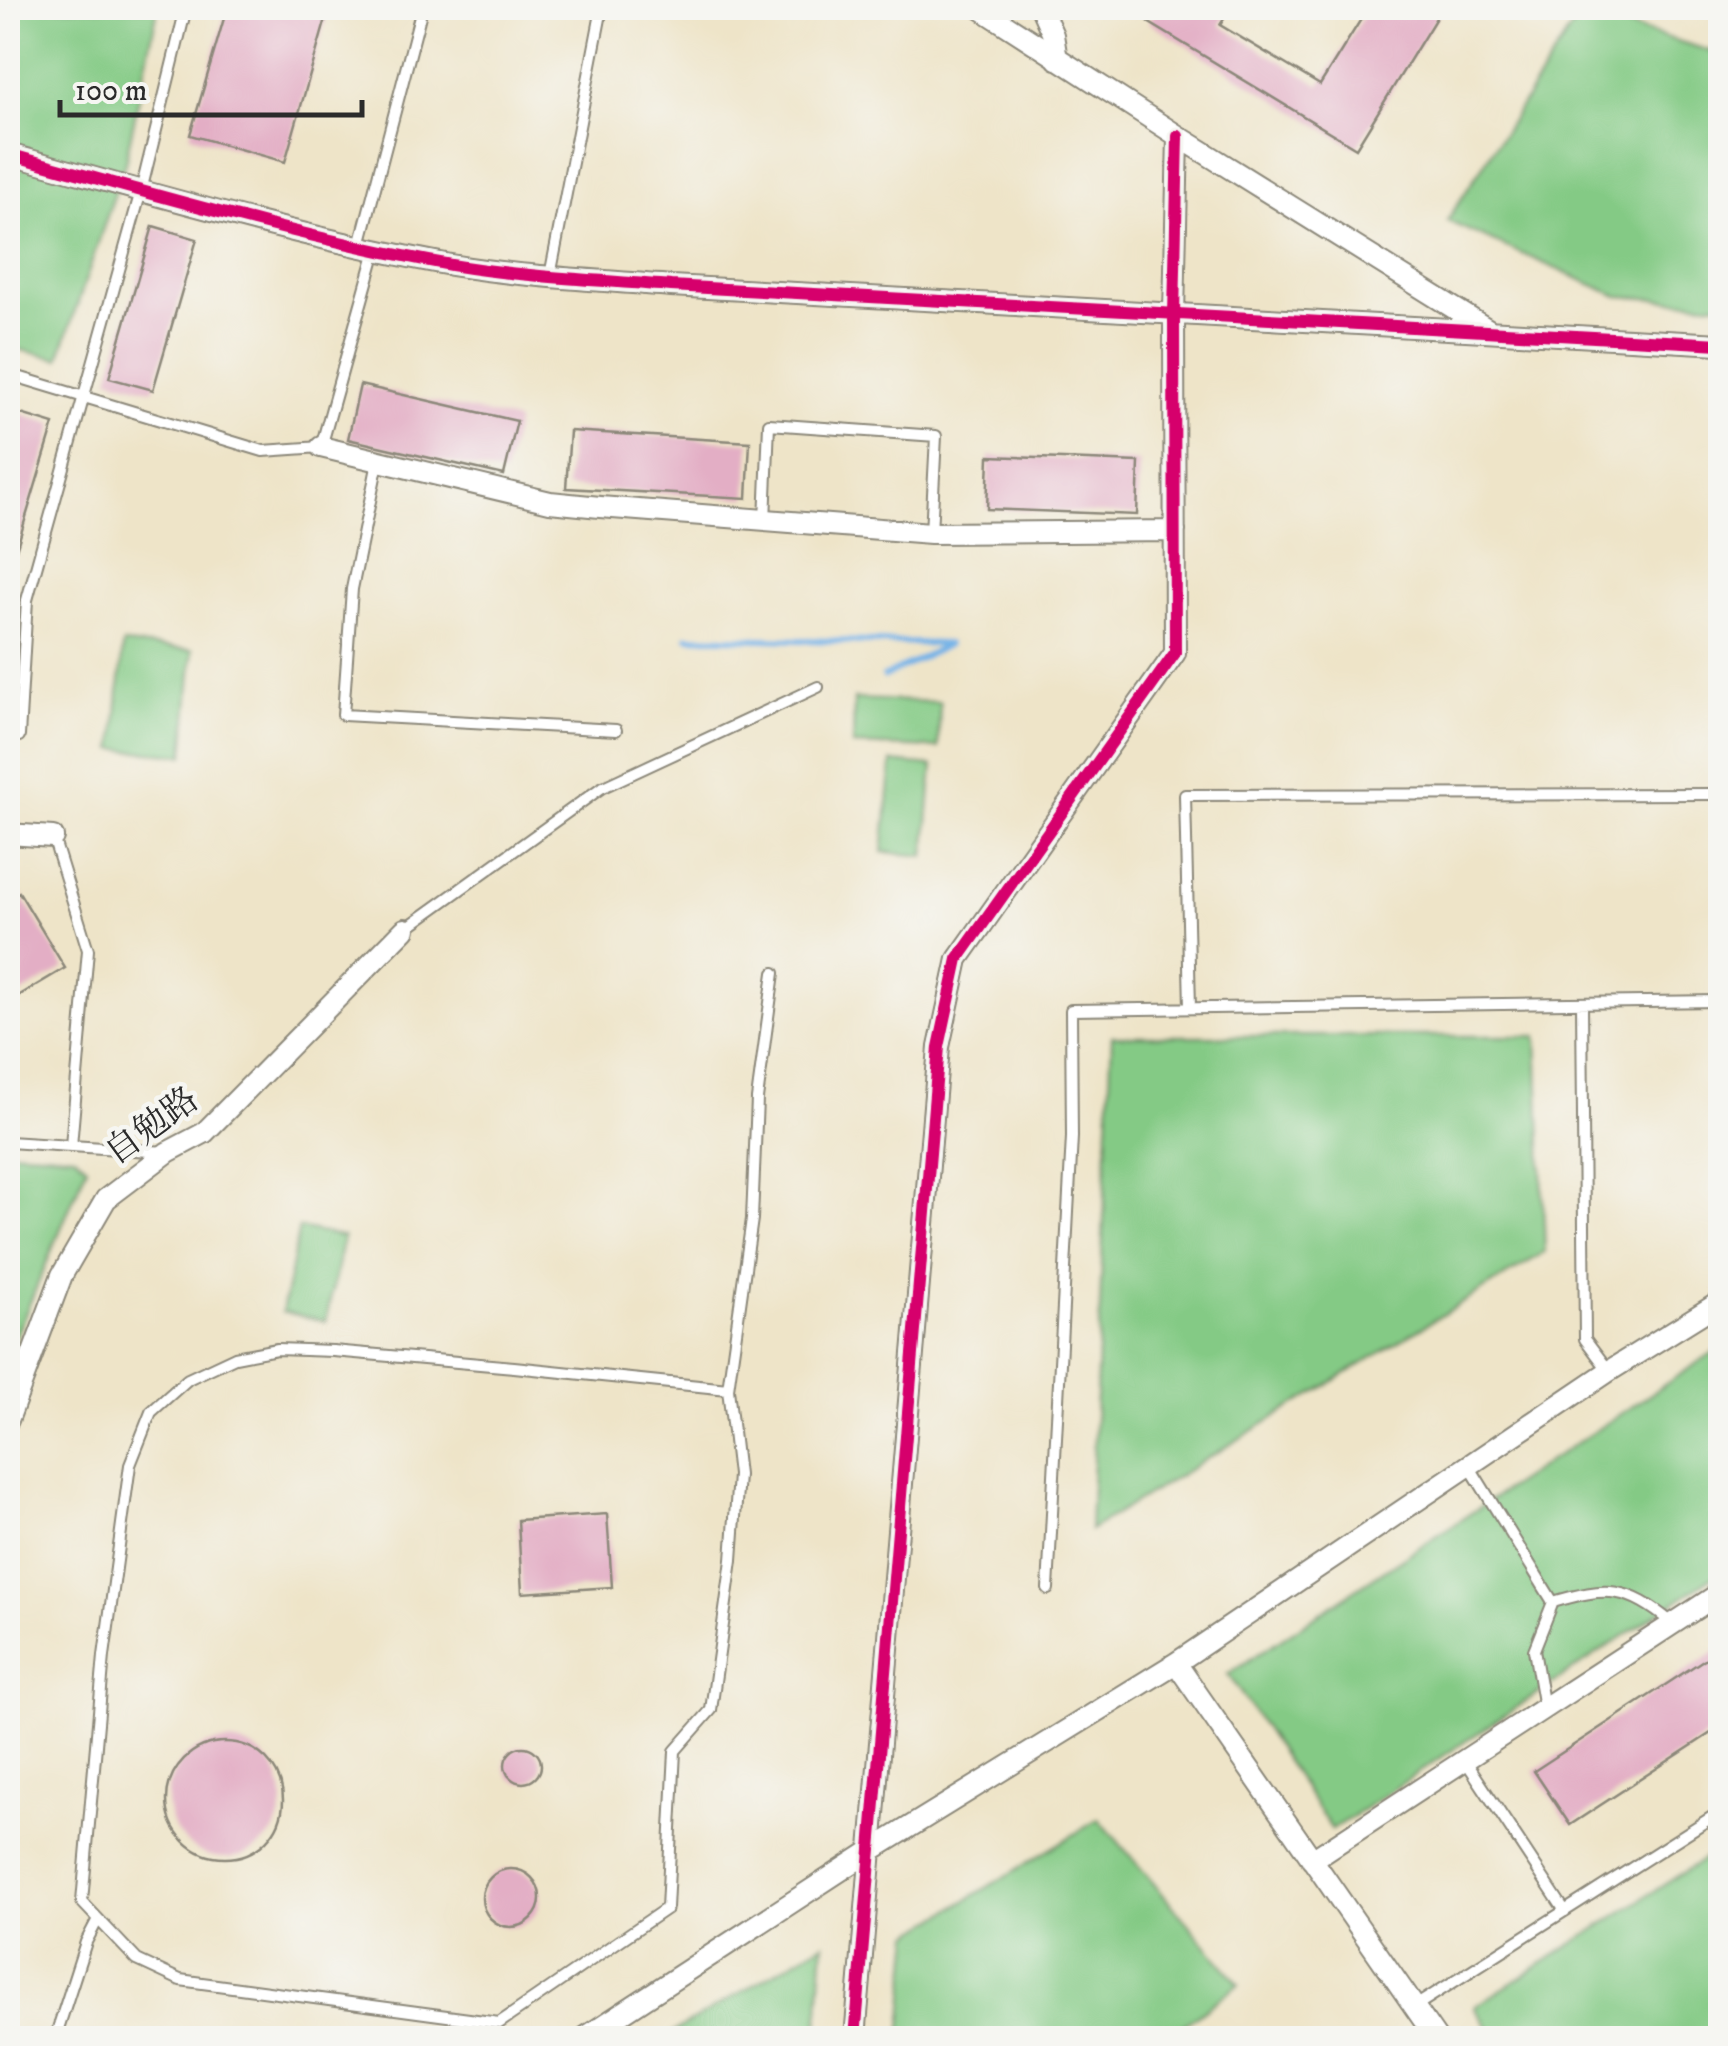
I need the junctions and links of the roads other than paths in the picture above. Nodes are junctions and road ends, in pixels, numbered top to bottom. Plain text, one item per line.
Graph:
1 (186, 8) edge
2 (422, 8) edge
3 (602, 8) edge
4 (980, 8) edge
5 (1041, 8) edge
6 (1056, 59) junction
7 (1178, 136) junction
8 (8, 154) edge
9 (141, 191) junction
10 (368, 247) junction
11 (550, 276) junction
12 (1174, 314) junction
13 (1490, 331) junction
14 (1720, 344) edge
15 (8, 374) edge
16 (84, 398) junction
17 (320, 447) junction
18 (378, 462) junction
19 (765, 520) junction
20 (1175, 532) junction
21 (932, 533) junction
22 (818, 687) dead end
23 (616, 730) dead end
24 (8, 736) edge
25 (1720, 794) edge
26 (8, 834) edge
27 (53, 837) joint
28 (406, 929) joint
29 (774, 973) dead end
30 (1720, 1001) edge
31 (1582, 1003) junction
32 (1190, 1008) junction
33 (8, 1142) edge
34 (71, 1146) junction
35 (168, 1152) junction
36 (1720, 1302) edge
37 (1609, 1371) junction
38 (728, 1390) junction
39 (8, 1420) edge
40 (1468, 1464) junction
41 (1048, 1588) dead end
42 (1720, 1593) edge
43 (1553, 1602) junction
44 (1673, 1624) junction
45 (1176, 1662) junction
46 (1544, 1708) junction
47 (1465, 1760) junction
48 (1720, 1812) edge
49 (869, 1852) junction
50 (1312, 1860) junction
51 (1565, 1910) junction
52 (98, 1919) junction
53 (1414, 2007) junction
54 (55, 2038) edge
55 (584, 2038) edge
56 (854, 2038) edge
57 (1436, 2038) edge

1 - 9 lane
2 - 10 lane
3 - 11 lane
4 - 6 street
5 - 6 street
6 - 7 street
7 - 12 street
7 - 13 street
8 - 9 street
9 - 10 street
9 - 16 lane
10 - 11 street
10 - 17 lane
11 - 12 street
12 - 13 street
12 - 20 street
13 - 14 street
15 - 16 lane
16 - 17 lane
16 - 24 lane
17 - 18 street
18 - 19 street
18 - 23 lane
19 - 21 street
19 - 21 lane
20 - 21 street
20 - 49 street
22 - 28 lane
25 - 32 lane
26 - 27 street
27 - 34 lane
28 - 35 street, 自勉路
29 - 38 lane
30 - 31 lane
31 - 32 lane
31 - 37 lane
32 - 41 lane
33 - 34 lane
34 - 35 lane
35 - 39 street, 自勉路
36 - 37 street
37 - 40 street
38 - 52 lane
38 - 52 lane
40 - 43 lane
40 - 45 street
42 - 44 street
43 - 44 lane
43 - 46 lane
44 - 46 street
45 - 49 street
45 - 50 street
46 - 47 street
47 - 50 street
47 - 51 lane
48 - 51 lane
49 - 55 street
49 - 56 street
50 - 53 street
51 - 53 lane
52 - 54 lane
53 - 57 street

